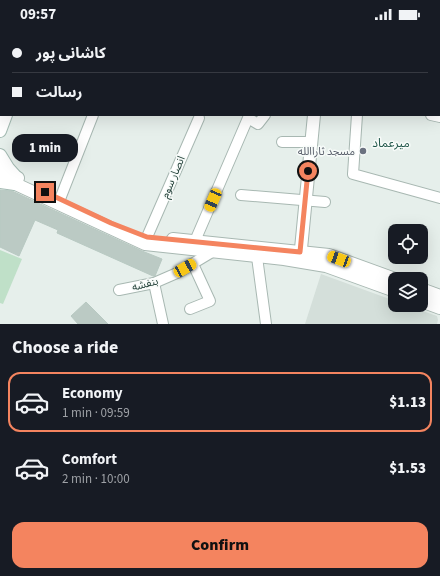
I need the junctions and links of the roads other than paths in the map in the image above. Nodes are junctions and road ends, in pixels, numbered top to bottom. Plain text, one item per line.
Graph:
1 (6, 116) edge
2 (93, 116) edge
3 (263, 116) edge
4 (314, 116) edge
5 (357, 116) edge
6 (199, 118) dead end
7 (0, 131) edge
8 (282, 142) dead end
9 (311, 142) junction
10 (0, 155) edge
11 (0, 170) edge
12 (0, 177) edge
13 (16, 181) junction
14 (0, 182) edge
15 (241, 195) dead end
16 (440, 198) edge
17 (60, 199) junction
18 (305, 200) junction
19 (325, 202) dead end
20 (147, 237) junction
21 (195, 241) junction
22 (212, 252) junction
23 (257, 257) junction
24 (300, 257) junction
25 (193, 264) junction
26 (388, 277) edge
27 (154, 283) junction
28 (388, 288) edge
29 (119, 290) dead end
30 (428, 292) edge
31 (440, 296) edge
32 (428, 304) edge
33 (440, 308) edge
34 (190, 310) dead end
35 (163, 324) edge
36 (266, 324) edge

1 - 7 street
2 - 17 street
3 - 21 street
4 - 9 street
5 - 16 street
6 - 20 street, انصار سوم
8 - 9 street
9 - 18 street
10 - 13 street
11 - 13 street
12 - 13 street
13 - 14 street
13 - 17 street
13 - 22 street
15 - 18 street
17 - 20 street
18 - 19 street
18 - 24 street
20 - 21 street
21 - 24 street
22 - 23 street
22 - 25 street, بنفشه
23 - 24 street
23 - 36 street
24 - 26 street
24 - 28 street
25 - 27 street, بنفشه
25 - 34 street
27 - 29 street, بنفشه
27 - 35 street
30 - 31 street
32 - 33 street

